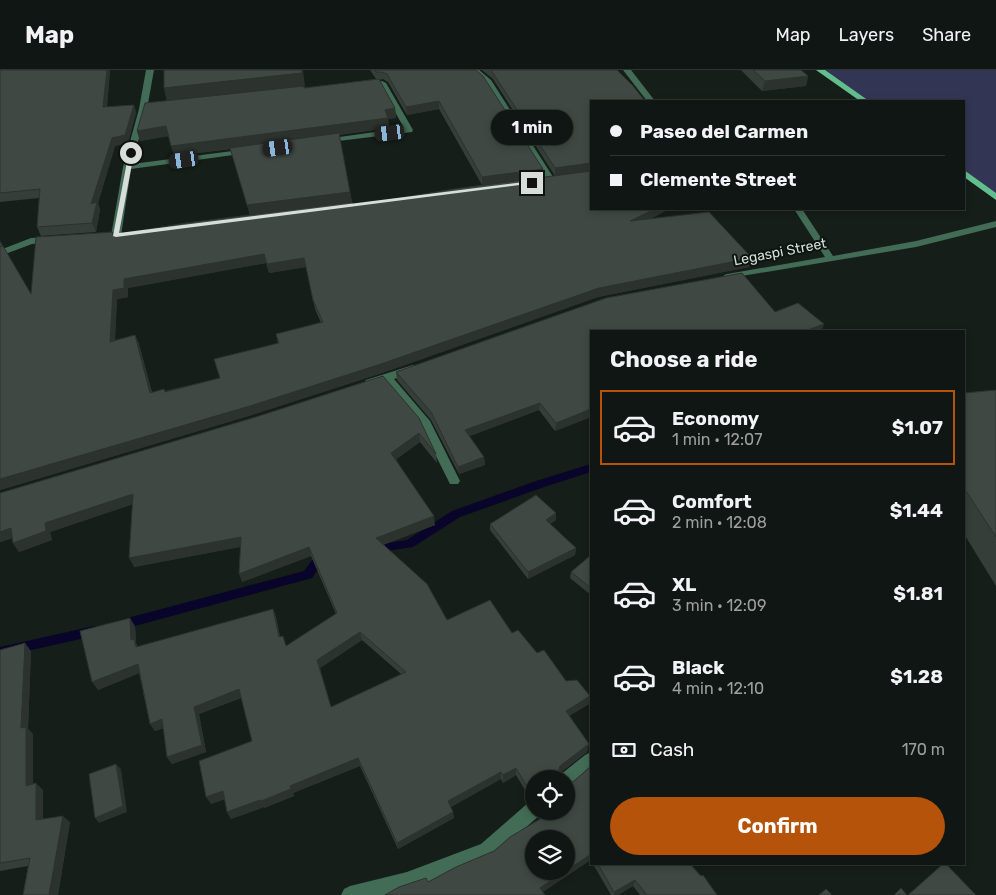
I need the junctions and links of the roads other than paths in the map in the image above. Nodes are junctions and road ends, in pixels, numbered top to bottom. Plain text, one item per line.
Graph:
1 (150, 70) edge
2 (475, 70) edge
3 (627, 70) edge
4 (820, 70) edge
5 (354, 86) edge
6 (651, 100) edge
7 (863, 100) edge
8 (153, 108) edge
9 (143, 109) junction
10 (312, 143) edge
11 (254, 151) edge
12 (127, 167) junction
13 (965, 174) edge
14 (551, 180) edge
15 (996, 197) edge
16 (799, 210) edge
17 (996, 224) edge
18 (116, 235) edge
19 (59, 239) edge
20 (0, 252) edge
21 (830, 258) junction
22 (716, 279) edge
23 (424, 365) edge
24 (387, 378) junction
25 (359, 387) edge
26 (454, 481) dead end
27 (590, 761) edge
28 (575, 773) edge
29 (525, 817) edge
30 (350, 895) edge

1 - 9 street
2 - 14 street
3 - 6 street
4 - 7 main road
5 - 10 street
8 - 9 street
9 - 12 street
11 - 12 street
12 - 18 street
13 - 15 main road
16 - 21 street
17 - 21 street, Legaspi Street
19 - 20 street
21 - 22 street, Legaspi Street
23 - 24 street
24 - 25 street
24 - 26 street
27 - 28 street
29 - 30 street

